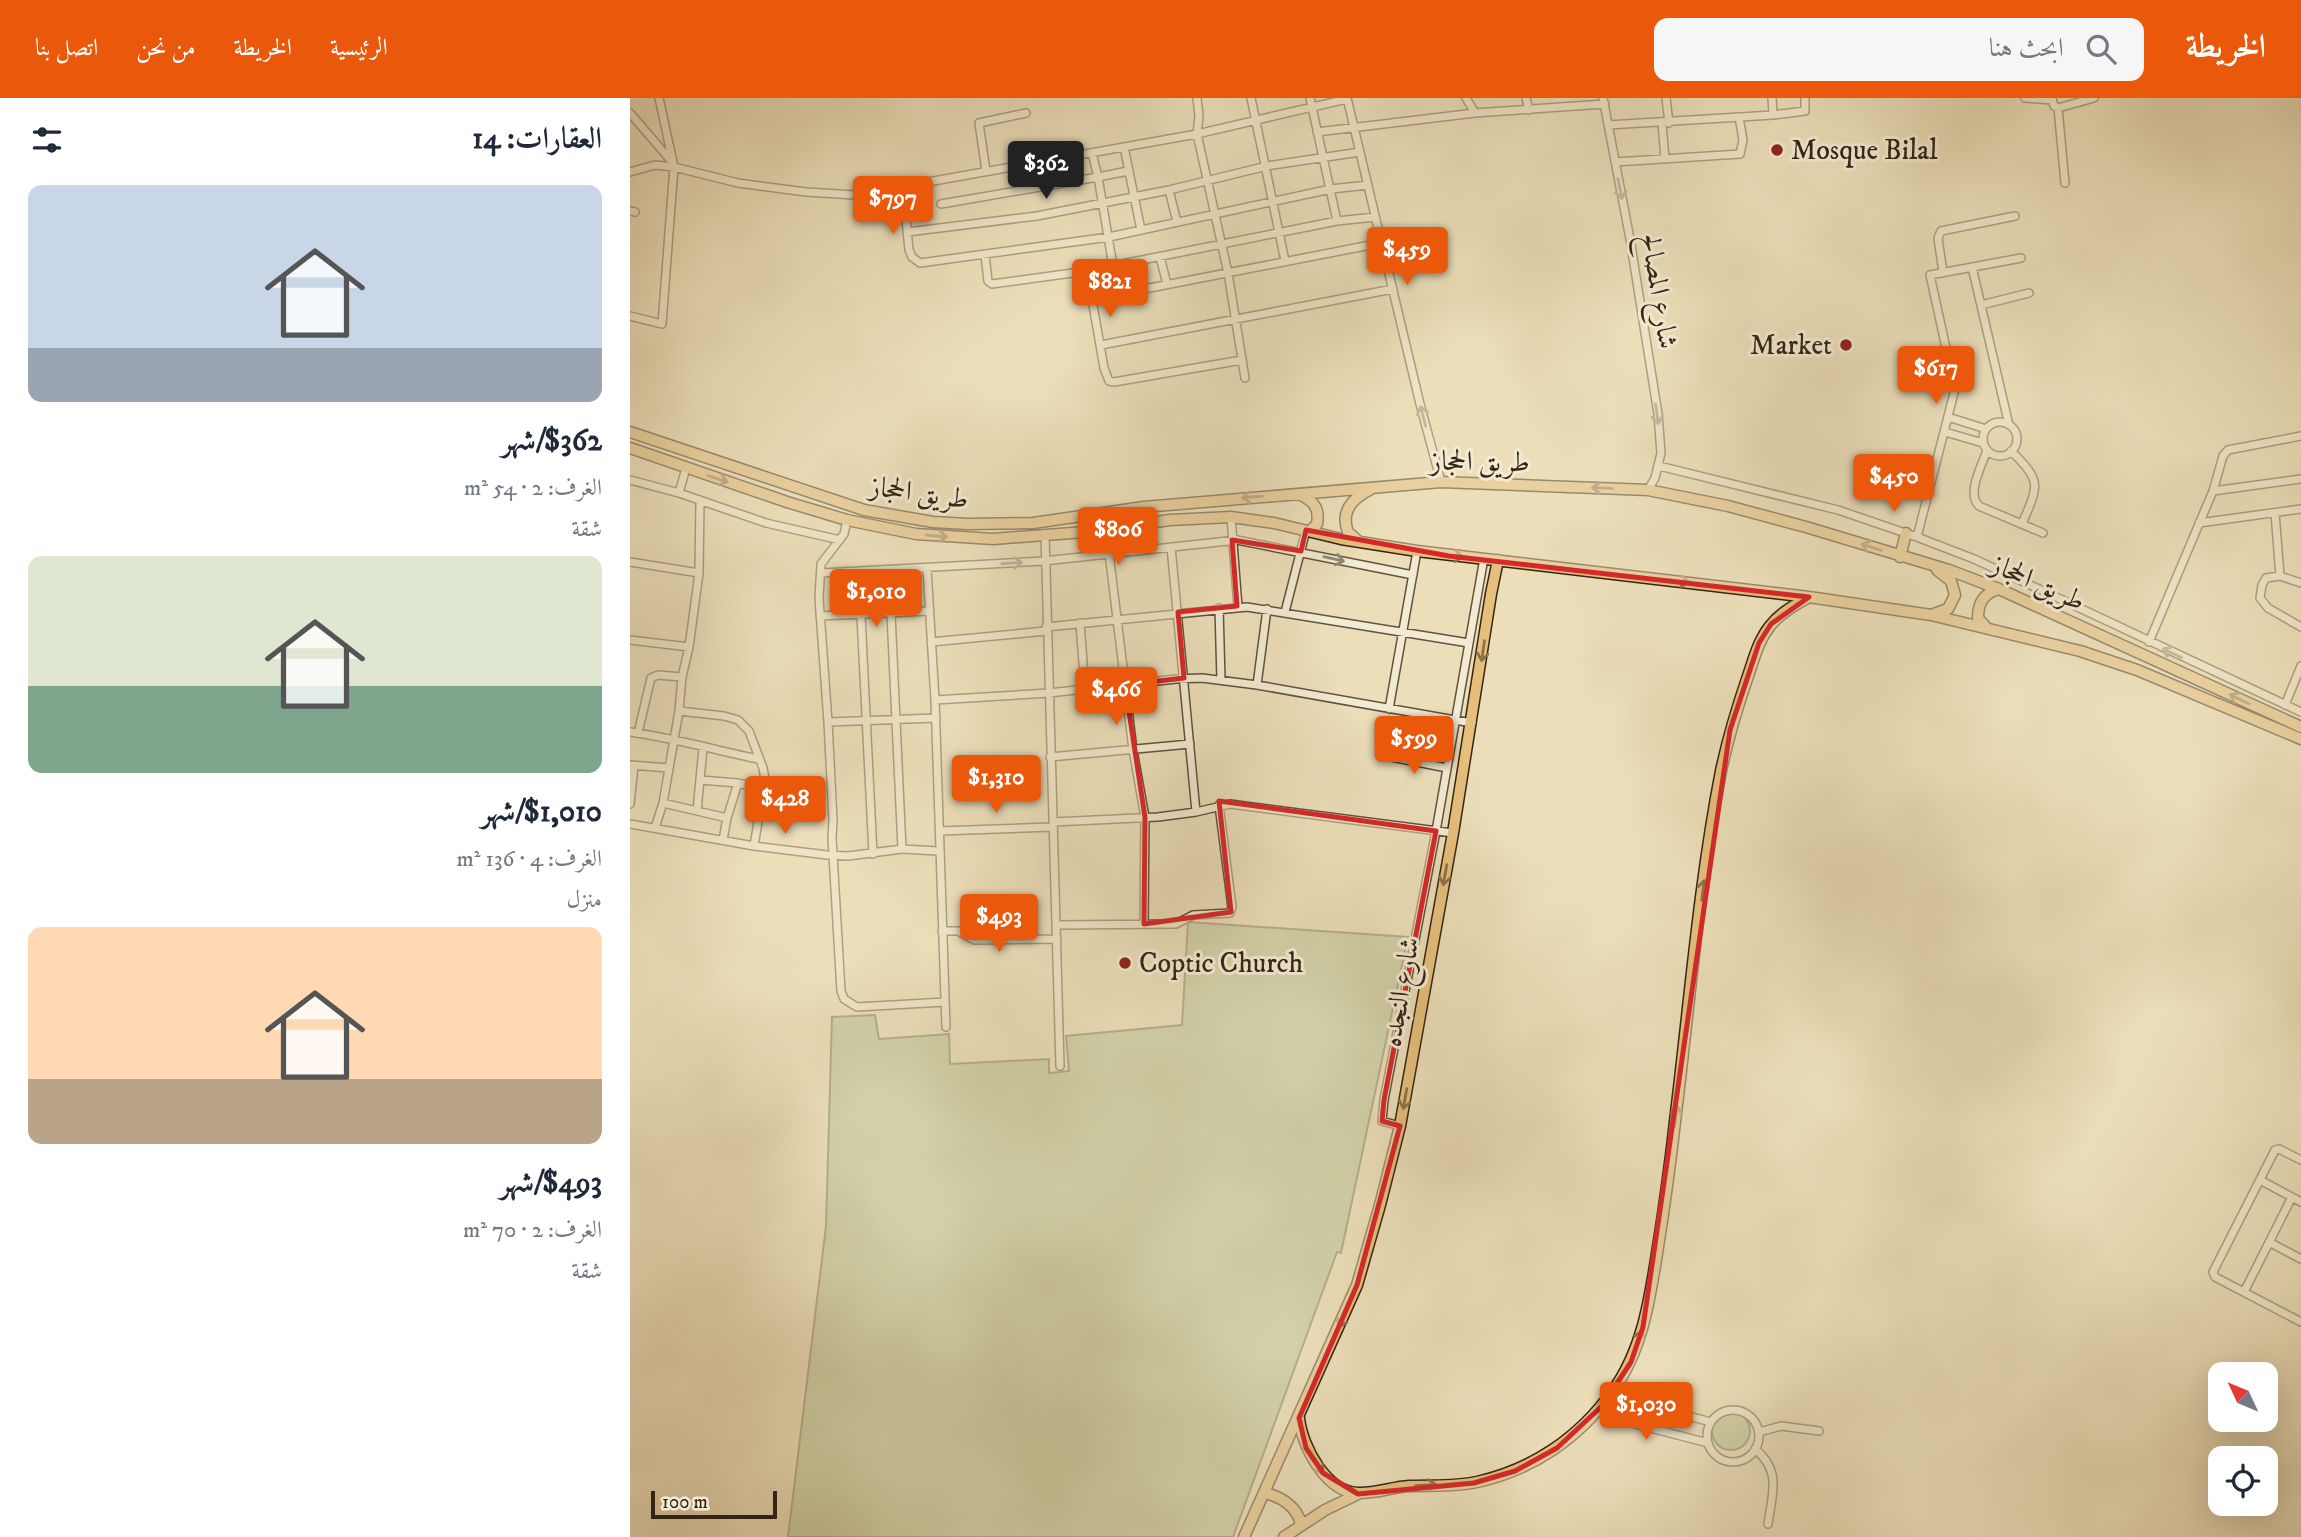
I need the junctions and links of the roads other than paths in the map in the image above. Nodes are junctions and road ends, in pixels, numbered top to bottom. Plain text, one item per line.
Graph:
1 (659, 98) edge
2 (1197, 98) edge
3 (1251, 98) edge
4 (1310, 98) edge
5 (1466, 98) edge
6 (1526, 98) edge
7 (1666, 98) edge
8 (1772, 98) edge
9 (1805, 98) edge
10 (2025, 98) edge
11 (2094, 98) edge
12 (1347, 99) edge
13 (2052, 99) edge
14 (1604, 101) edge
15 (1311, 107) junction
16 (2058, 108) junction
17 (1529, 110) junction
18 (1026, 113) dead end
19 (1475, 113) junction
20 (1773, 115) junction
21 (1739, 117) junction
22 (632, 119) edge
23 (1258, 121) junction
24 (1665, 123) junction
25 (1608, 125) junction
26 (1353, 126) junction
27 (1317, 132) junction
28 (1197, 134) junction
29 (1124, 147) junction
30 (1360, 152) junction
31 (1092, 153) junction
32 (1324, 158) junction
33 (1665, 159) junction
34 (1615, 162) junction
35 (673, 165) junction
36 (1267, 166) junction
37 (986, 171) junction
38 (1128, 171) junction
39 (630, 172) edge
40 (1098, 177) junction
41 (1208, 180) junction
42 (2065, 183) dead end
43 (1368, 185) junction
44 (903, 189) junction
45 (1331, 189) junction
46 (1169, 190) junction
47 (1133, 197) junction
48 (1274, 202) junction
49 (941, 204) dead end
50 (1104, 204) junction
51 (1215, 215) junction
52 (1375, 216) junction
53 (2015, 216) dead end
54 (1177, 222) junction
55 (1337, 222) junction
56 (1141, 230) junction
57 (907, 232) junction
58 (1281, 233) junction
59 (1109, 237) junction
60 (1381, 243) junction
61 (1221, 244) junction
62 (985, 255) junction
63 (1160, 257) junction
64 (2021, 258) dead end
65 (1285, 261) junction
66 (1113, 266) junction
67 (1972, 267) junction
68 (1087, 271) junction
69 (1943, 272) junction
70 (1228, 273) junction
71 (1167, 284) junction
72 (1393, 289) junction
73 (2029, 293) dead end
74 (1093, 299) junction
75 (1981, 306) junction
76 (630, 316) edge
77 (1235, 320) junction
78 (1101, 345) junction
79 (1242, 360) junction
80 (1245, 378) dead end
81 (1948, 417) junction
82 (2010, 425) junction
83 (1986, 429) junction
84 (630, 432) edge
85 (1945, 432) junction
86 (2301, 436) edge
87 (1985, 447) junction
88 (630, 448) edge
89 (2011, 452) junction
90 (1659, 466) junction
91 (686, 468) junction
92 (2301, 479) edge
93 (630, 480) edge
94 (1441, 482) junction
95 (1376, 486) junction
96 (1648, 490) junction
97 (2213, 491) junction
98 (679, 492) junction
99 (1297, 493) junction
100 (700, 500) junction
101 (2301, 509) edge
102 (2275, 513) junction
103 (1231, 517) junction
104 (847, 520) junction
105 (2199, 523) junction
106 (2022, 524) junction
107 (1106, 528) junction
108 (1308, 531) junction
109 (2043, 533) dead end
110 (1045, 534) junction
111 (1912, 535) junction
112 (840, 540) junction
113 (1232, 540) junction
114 (1362, 543) junction
115 (1171, 547) junction
116 (1301, 551) junction
117 (1417, 551) junction
118 (1108, 554) junction
119 (1900, 557) junction
120 (1484, 558) junction
121 (1498, 560) junction
122 (1044, 561) junction
123 (630, 562) edge
124 (1929, 564) junction
125 (927, 569) junction
126 (699, 573) junction
127 (821, 573) junction
128 (1413, 575) junction
129 (2280, 576) junction
130 (2301, 583) edge
131 (1999, 589) junction
132 (1809, 597) junction
133 (1238, 607) junction
134 (1219, 608) junction
135 (1267, 609) junction
136 (929, 611) junction
137 (1178, 612) junction
138 (1285, 612) junction
139 (891, 614) junction
140 (1931, 615) junction
141 (820, 616) junction
142 (861, 616) junction
143 (1116, 619) junction
144 (2107, 622) junction
145 (1080, 623) junction
146 (1986, 627) junction
147 (2301, 627) edge
148 (1046, 629) junction
149 (1403, 632) junction
150 (2102, 636) junction
151 (630, 640) edge
152 (931, 642) junction
153 (2149, 642) junction
154 (1469, 643) junction
155 (689, 647) junction
156 (2301, 666) edge
157 (682, 677) junction
158 (1184, 678) junction
159 (1221, 680) junction
160 (1125, 685) junction
161 (1258, 685) junction
162 (1085, 689) junction
163 (1049, 693) junction
164 (935, 699) junction
165 (2285, 705) junction
166 (1389, 709) junction
167 (679, 711) junction
168 (2301, 712) edge
169 (936, 718) junction
170 (896, 719) junction
171 (867, 720) junction
172 (1455, 720) junction
173 (828, 722) junction
174 (1472, 723) junction
175 (2301, 727) edge
176 (634, 733) edge
177 (674, 738) junction
178 (2301, 739) edge
179 (1190, 744) junction
180 (703, 748) junction
181 (1133, 750) junction
182 (1386, 756) dead end
183 (1051, 757) junction
184 (758, 759) junction
185 (632, 765) edge
186 (669, 768) junction
187 (1447, 768) junction
188 (701, 780) junction
189 (738, 783) junction
190 (763, 789) junction
191 (630, 803) edge
192 (663, 803) junction
193 (1219, 805) junction
194 (697, 811) junction
195 (1196, 812) junction
196 (1145, 817) junction
197 (727, 818) junction
198 (630, 824) edge
199 (1053, 825) junction
200 (655, 828) junction
201 (940, 831) junction
202 (1436, 831) junction
203 (1453, 833) junction
204 (723, 840) junction
205 (754, 846) junction
206 (902, 849) junction
207 (939, 851) junction
208 (873, 854) junction
209 (833, 856) junction
210 (1144, 924) junction
211 (1057, 925) junction
212 (942, 931) junction
213 (1057, 939) junction
214 (945, 1002) junction
215 (946, 1027) dead end
216 (1060, 1066) dead end
217 (1400, 1126) junction
218 (2301, 1160) edge
219 (2260, 1180) junction
220 (2292, 1197) junction
221 (2301, 1202) edge
222 (2269, 1242) junction
223 (2301, 1259) edge
224 (2244, 1292) junction
225 (2301, 1322) edge
226 (1615, 1390) junction
227 (1602, 1406) junction
228 (1299, 1418) junction
229 (1711, 1422) junction
230 (1819, 1431) dead end
231 (1759, 1432) junction
232 (1708, 1443) junction
233 (1755, 1449) junction
234 (1265, 1493) junction
235 (1358, 1494) junction
236 (1301, 1524) junction
237 (1768, 1524) dead end
238 (1244, 1537) edge
239 (1284, 1537) edge

1 - 35 street
2 - 28 street
3 - 23 street
4 - 15 street
5 - 19 street
6 - 17 street
7 - 24 street
8 - 20 street
9 - 20 street
10 - 13 street
11 - 16 street
12 - 15 street
12 - 26 street
13 - 16 street
14 - 17 street
14 - 25 street, شارع المصالح
15 - 23 street
15 - 27 street
16 - 42 street
17 - 19 street
18 - 37 street
19 - 26 street
20 - 21 street
21 - 24 street
21 - 33 street
22 - 35 street
23 - 28 street
23 - 36 street
24 - 25 street
24 - 33 street
25 - 34 street, شارع المصالح
26 - 27 street
26 - 30 street
27 - 32 street
28 - 29 street
28 - 41 street
29 - 31 street
29 - 38 street
30 - 32 street
30 - 43 street
31 - 37 street
31 - 40 street
32 - 36 street
32 - 45 street
33 - 34 street
34 -> 90 street, شارع المصالح
35 - 39 street
35 - 44 street
35 - 76 street
36 - 41 street
36 - 48 street
37 - 44 street
38 - 40 street
38 - 47 street
40 - 49 street
40 - 50 street
41 - 46 street
41 - 51 street
43 - 45 street
43 - 52 street
44 - 57 street
45 - 48 street
45 - 55 street
46 - 47 street
46 - 54 street
47 - 50 street
47 - 56 street
48 - 51 street
48 - 58 street
50 - 57 street
50 - 59 street
51 - 54 street
51 - 61 street
52 - 55 street
52 - 60 street
53 - 69 street
54 - 56 street
55 - 58 street
56 - 59 street
57 - 62 street
58 - 61 street
58 - 65 street
59 - 62 street
59 - 66 street
60 - 65 street
60 - 72 street
61 - 63 street
61 - 70 street
62 - 68 street
63 - 66 street
63 - 71 street
64 - 67 street
65 - 70 street
66 - 68 street
67 - 69 street
67 - 75 street
68 - 74 street
69 - 81 street
70 - 71 street
70 - 77 street
71 - 74 street
72 - 77 street
94 -> 72 street
73 - 75 street
74 - 78 street
75 - 82 street
77 - 78 street
77 - 79 street
78 - 79 street
79 - 80 street
81 - 83 street
81 - 85 street
82 - 83 street
82 - 89 street
83 - 87 street
99 -> 84 main road, طريق الحجاز
85 - 87 street
85 - 111 street
86 - 97 street
87 - 89 street
87 - 106 street
88 - 91 main road, طريق الحجاز
89 - 106 street
90 - 96 street, شارع المصالح
90 - 111 street
91 - 98 street
91 -> 104 main road, طريق الحجاز
92 - 97 street
93 - 98 street
94 - 95 main road, طريق الحجاز
96 -> 94 main road, طريق الحجاز
95 - 99 main road, طريق الحجاز
95 - 114 main road
119 -> 96 main road, طريق الحجاز
97 - 105 street
98 - 100 street
99 - 108 main road
100 - 112 street
100 - 126 street
101 - 102 street
102 - 105 street
102 - 129 street
103 - 107 main road, طريق الحجاز
103 - 108 main road, طريق الحجاز
103 - 113 street
104 -> 110 main road, طريق الحجاز
104 - 112 street
105 - 153 street
106 - 109 street
107 - 110 main road, طريق الحجاز
107 - 118 street
108 - 114 main road, طريق الحجاز
108 - 116 street
110 - 122 street
111 - 119 main road
111 - 144 street
112 - 127 street
113 - 115 street
113 - 116 street
113 - 133 street
114 - 117 main road, طريق الحجاز
115 - 118 street
115 - 137 street
116 -> 128 street
116 - 138 street
117 -> 120 main road, طريق الحجاز
117 - 128 street
118 - 122 street
118 - 143 street
119 - 124 main road, طريق الحجاز
120 - 121 main road, طريق الحجاز
120 - 154 street
121 -> 132 main road, طريق الحجاز
121 -> 174 main road, شارع النجده
125 -> 122 street
122 - 148 street
123 - 126 street
124 - 131 main road, طريق الحجاز
124 - 140 main road
125 - 127 street
125 - 136 street
126 - 155 street
127 - 141 street
128 - 149 street
129 - 130 street
129 - 147 street
131 - 146 main road
131 - 150 main road, طريق الحجاز
132 - 140 main road, طريق الحجاز
226 -> 132 main road
133 - 134 street
133 - 135 street
134 - 137 street
134 - 159 street
135 - 138 street
135 - 161 street
136 - 139 street
136 - 152 street
137 - 143 street
137 - 158 street
138 - 149 street
139 - 142 street
139 - 170 street
140 - 146 main road, طريق الحجاز
141 - 142 street
141 - 173 street
142 - 171 street
143 - 145 street
143 - 160 street
144 - 150 street
144 - 153 street
145 - 148 street
145 - 162 street
146 - 178 main road, طريق الحجاز
148 - 152 street
148 - 163 street
149 - 154 street
149 - 166 street
175 -> 150 main road, طريق الحجاز
151 - 155 street
152 - 164 street
165 -> 153 street
154 - 172 street
155 - 157 street
156 - 165 street
157 - 167 street
157 - 176 street
158 - 159 street
158 - 160 street
158 - 179 street
159 - 161 street
160 - 162 street
160 - 181 street
161 - 166 street
162 - 163 street
163 - 164 street
163 - 183 street
164 - 169 street
165 - 168 street
166 - 172 street
167 - 177 street
167 - 184 street
169 - 170 street
169 - 201 street
170 - 171 street
170 - 206 street
171 - 173 street
171 - 208 street
172 - 174 street
172 - 187 street
173 - 209 street
174 - 203 main road, شارع النجده
176 - 177 street
177 - 180 street
177 - 186 street
179 - 181 street
179 - 195 street
180 - 184 street
180 - 188 street
181 - 183 street
181 - 196 street
182 - 187 street
183 - 199 street
184 - 190 street
185 - 186 street
185 - 191 street
186 - 192 street
187 - 202 street
188 - 189 street
188 - 194 street
189 - 190 street
189 - 197 street
190 - 205 street
192 - 194 street
192 - 200 street
193 - 195 street
193 - 202 street
193 - 210 street
194 - 197 street
195 - 196 street
196 - 199 street
196 - 210 street
197 - 204 street
198 - 200 street
199 - 201 street
199 - 211 street
200 - 204 street
201 - 207 street
202 - 203 street
202 - 217 street
203 -> 217 main road, شارع النجده
204 - 205 street
205 - 209 street
206 - 207 street
206 - 208 street
207 - 212 street
208 - 209 street
209 - 214 street
210 - 211 street
211 - 213 street
212 - 213 street
212 - 214 street
213 - 216 street
214 - 215 street
217 -> 228 main road, شارع النجده
218 - 219 street
219 - 220 street
219 - 224 street
220 - 221 street
220 - 222 street
222 - 223 street
222 - 224 street
224 - 225 street
226 - 227 main road
226 - 229 street
227 - 232 street
235 -> 227 main road
228 - 234 main road, شارع النجده
228 -> 235 main road
229 - 231 street
229 - 232 street
230 - 231 street
231 - 233 street
232 - 233 street
233 - 237 street
234 - 236 main road
234 - 238 main road, شارع النجده
235 - 236 main road
236 - 239 main road

